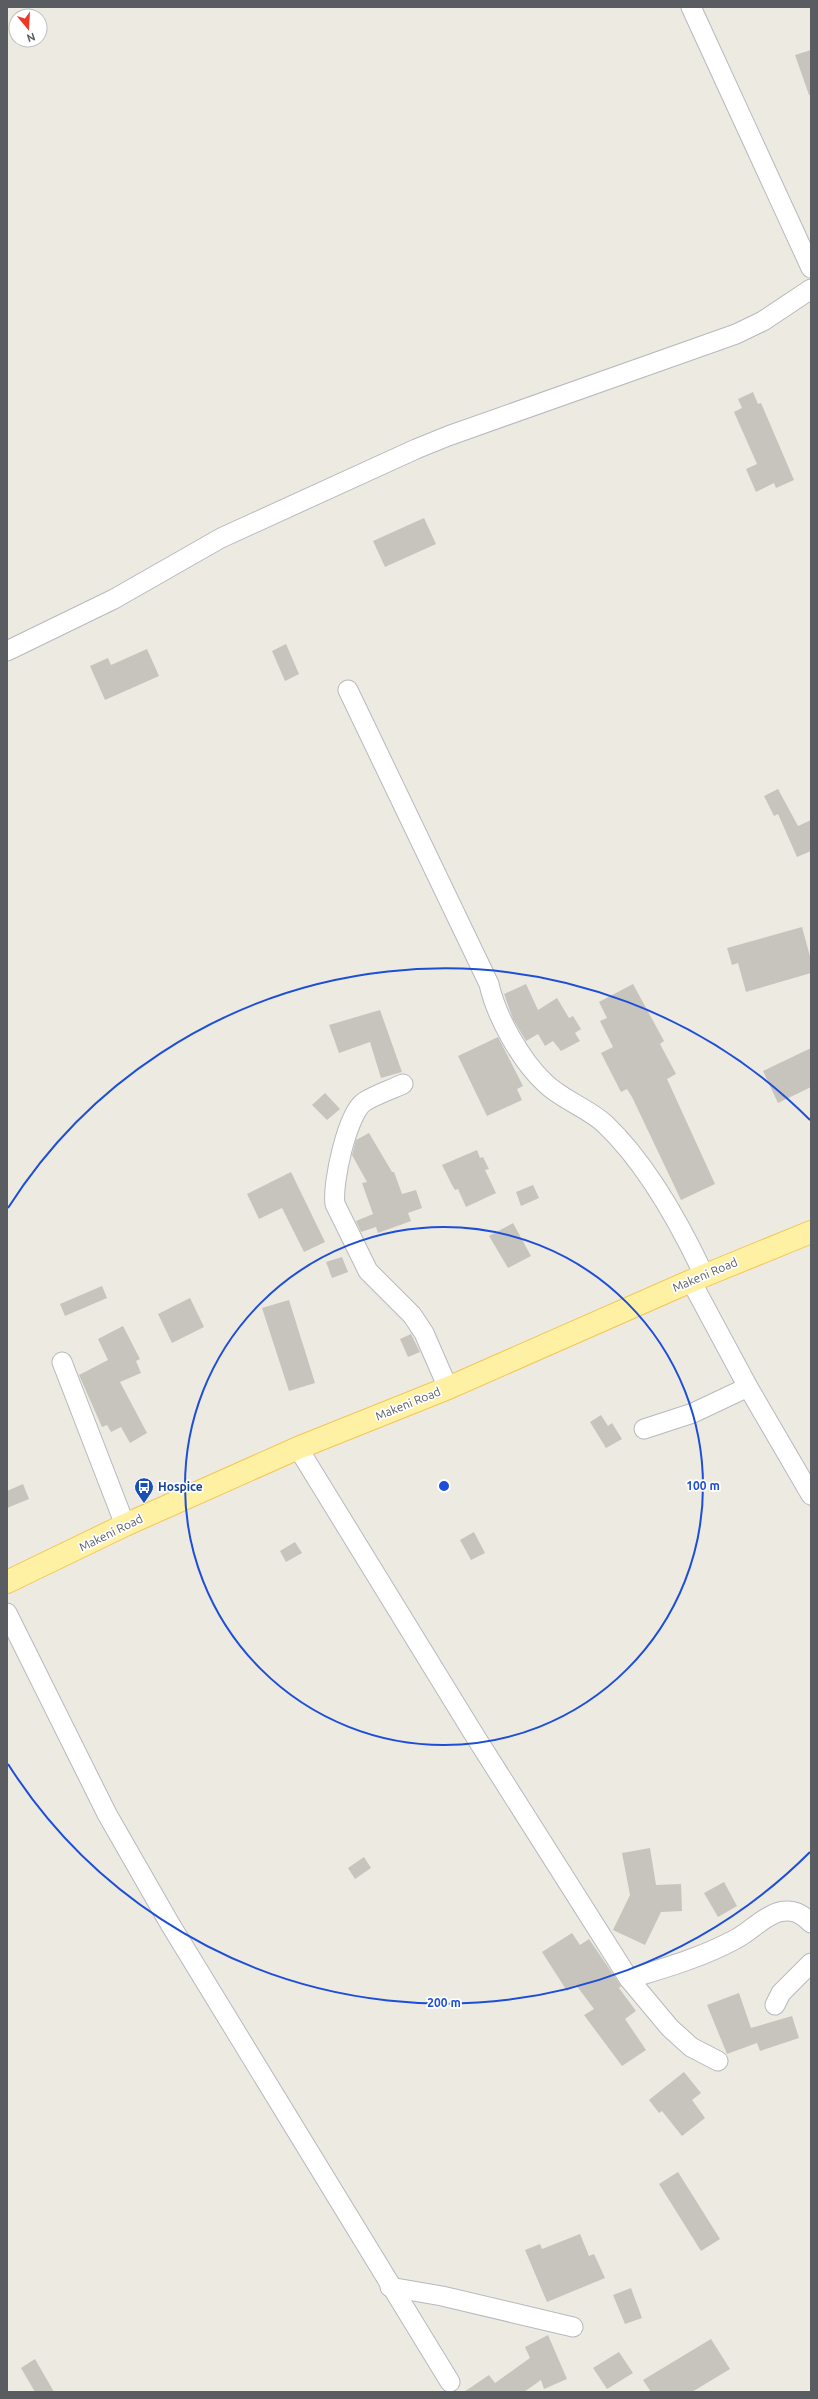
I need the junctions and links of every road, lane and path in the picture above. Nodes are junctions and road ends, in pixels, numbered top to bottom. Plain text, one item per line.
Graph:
1 (691, 7) edge
2 (811, 268) edge
3 (811, 289) edge
4 (7, 651) edge
5 (348, 690) dead end
6 (402, 1084) dead end
7 (811, 1232) edge
8 (698, 1278) junction
9 (62, 1362) dead end
10 (748, 1387) junction
11 (448, 1388) junction
12 (644, 1429) dead end
13 (298, 1448) junction
14 (811, 1495) edge
15 (125, 1525) junction
16 (7, 1582) edge
17 (7, 1613) edge
18 (811, 1923) edge
19 (811, 1963) edge
20 (629, 1980) junction
21 (775, 2005) dead end
22 (718, 2061) dead end
23 (390, 2287) junction
24 (573, 2328) dead end
25 (450, 2382) dead end

1 - 2 street
3 - 4 street
5 - 8 street
6 - 11 street
7 - 8 main road, Makeni Road
8 - 10 street
8 - 11 main road, Makeni Road
9 - 15 street
10 - 12 street
10 - 14 street
11 - 13 main road, Makeni Road
13 - 15 main road, Makeni Road
13 - 20 street
15 - 16 main road, Makeni Road
17 - 23 street
18 - 20 street
19 - 21 street
20 - 22 street
23 - 24 street
23 - 25 street

